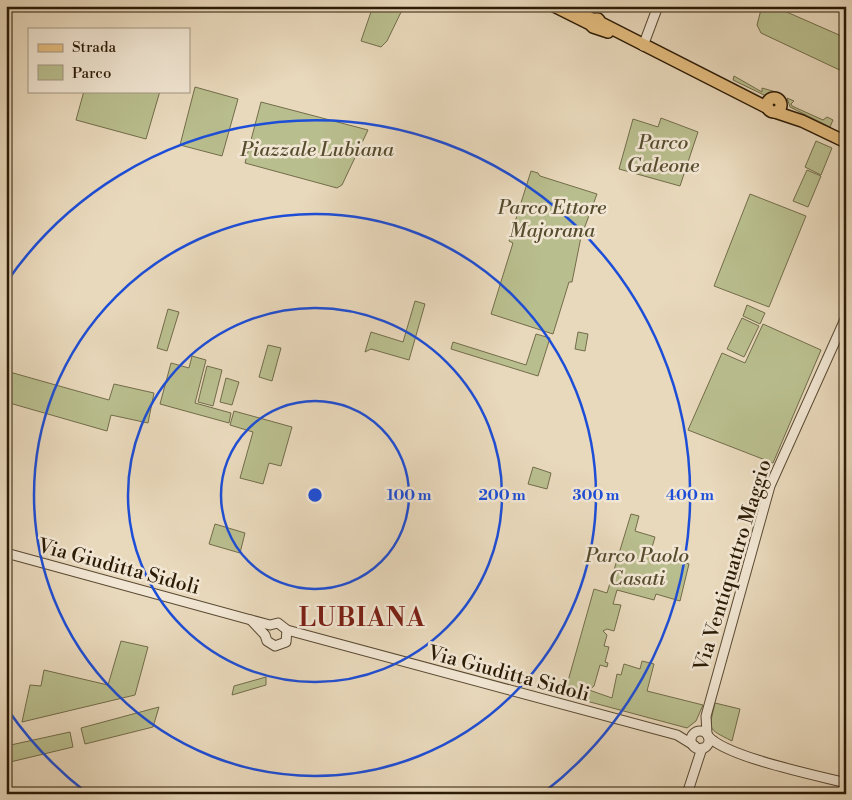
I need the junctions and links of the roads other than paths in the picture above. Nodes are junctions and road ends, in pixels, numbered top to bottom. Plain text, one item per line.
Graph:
1 (554, 6) edge
2 (565, 6) edge
3 (658, 6) edge
4 (596, 24) junction
5 (641, 45) junction
6 (846, 142) edge
7 (846, 318) edge
8 (6, 553) edge
9 (251, 620) junction
10 (270, 625) junction
11 (287, 633) junction
12 (264, 635) junction
13 (706, 716) junction
14 (696, 732) junction
15 (708, 735) junction
16 (677, 736) junction
17 (699, 747) junction
18 (746, 756) junction
19 (846, 783) edge
20 (688, 794) edge

1 - 4 main road
2 - 4 main road
3 - 5 street
4 - 5 main road
5 - 6 main road
7 - 13 street, Via Ventiquattro Maggio
8 - 9 street, Via Giuditta Sidoli
9 - 10 street, Via Giuditta Sidoli
9 - 12 street, Via Giuditta Sidoli
10 - 11 street, Via Giuditta Sidoli
10 - 12 street
11 - 12 street, Via Giuditta Sidoli
11 - 16 street, Via Giuditta Sidoli
13 - 14 street, Via Ventiquattro Maggio
13 - 15 street, Via Ventiquattro Maggio
14 - 15 street, Via Giuditta Sidoli
14 - 16 street, Via Giuditta Sidoli
14 - 17 street
15 - 17 street
15 - 18 street, Via Giuditta Sidoli
16 - 17 street, Via Giuditta Sidoli
17 - 18 street, Via Giuditta Sidoli
17 - 20 street
18 - 19 street, Via Giuditta Sidoli

